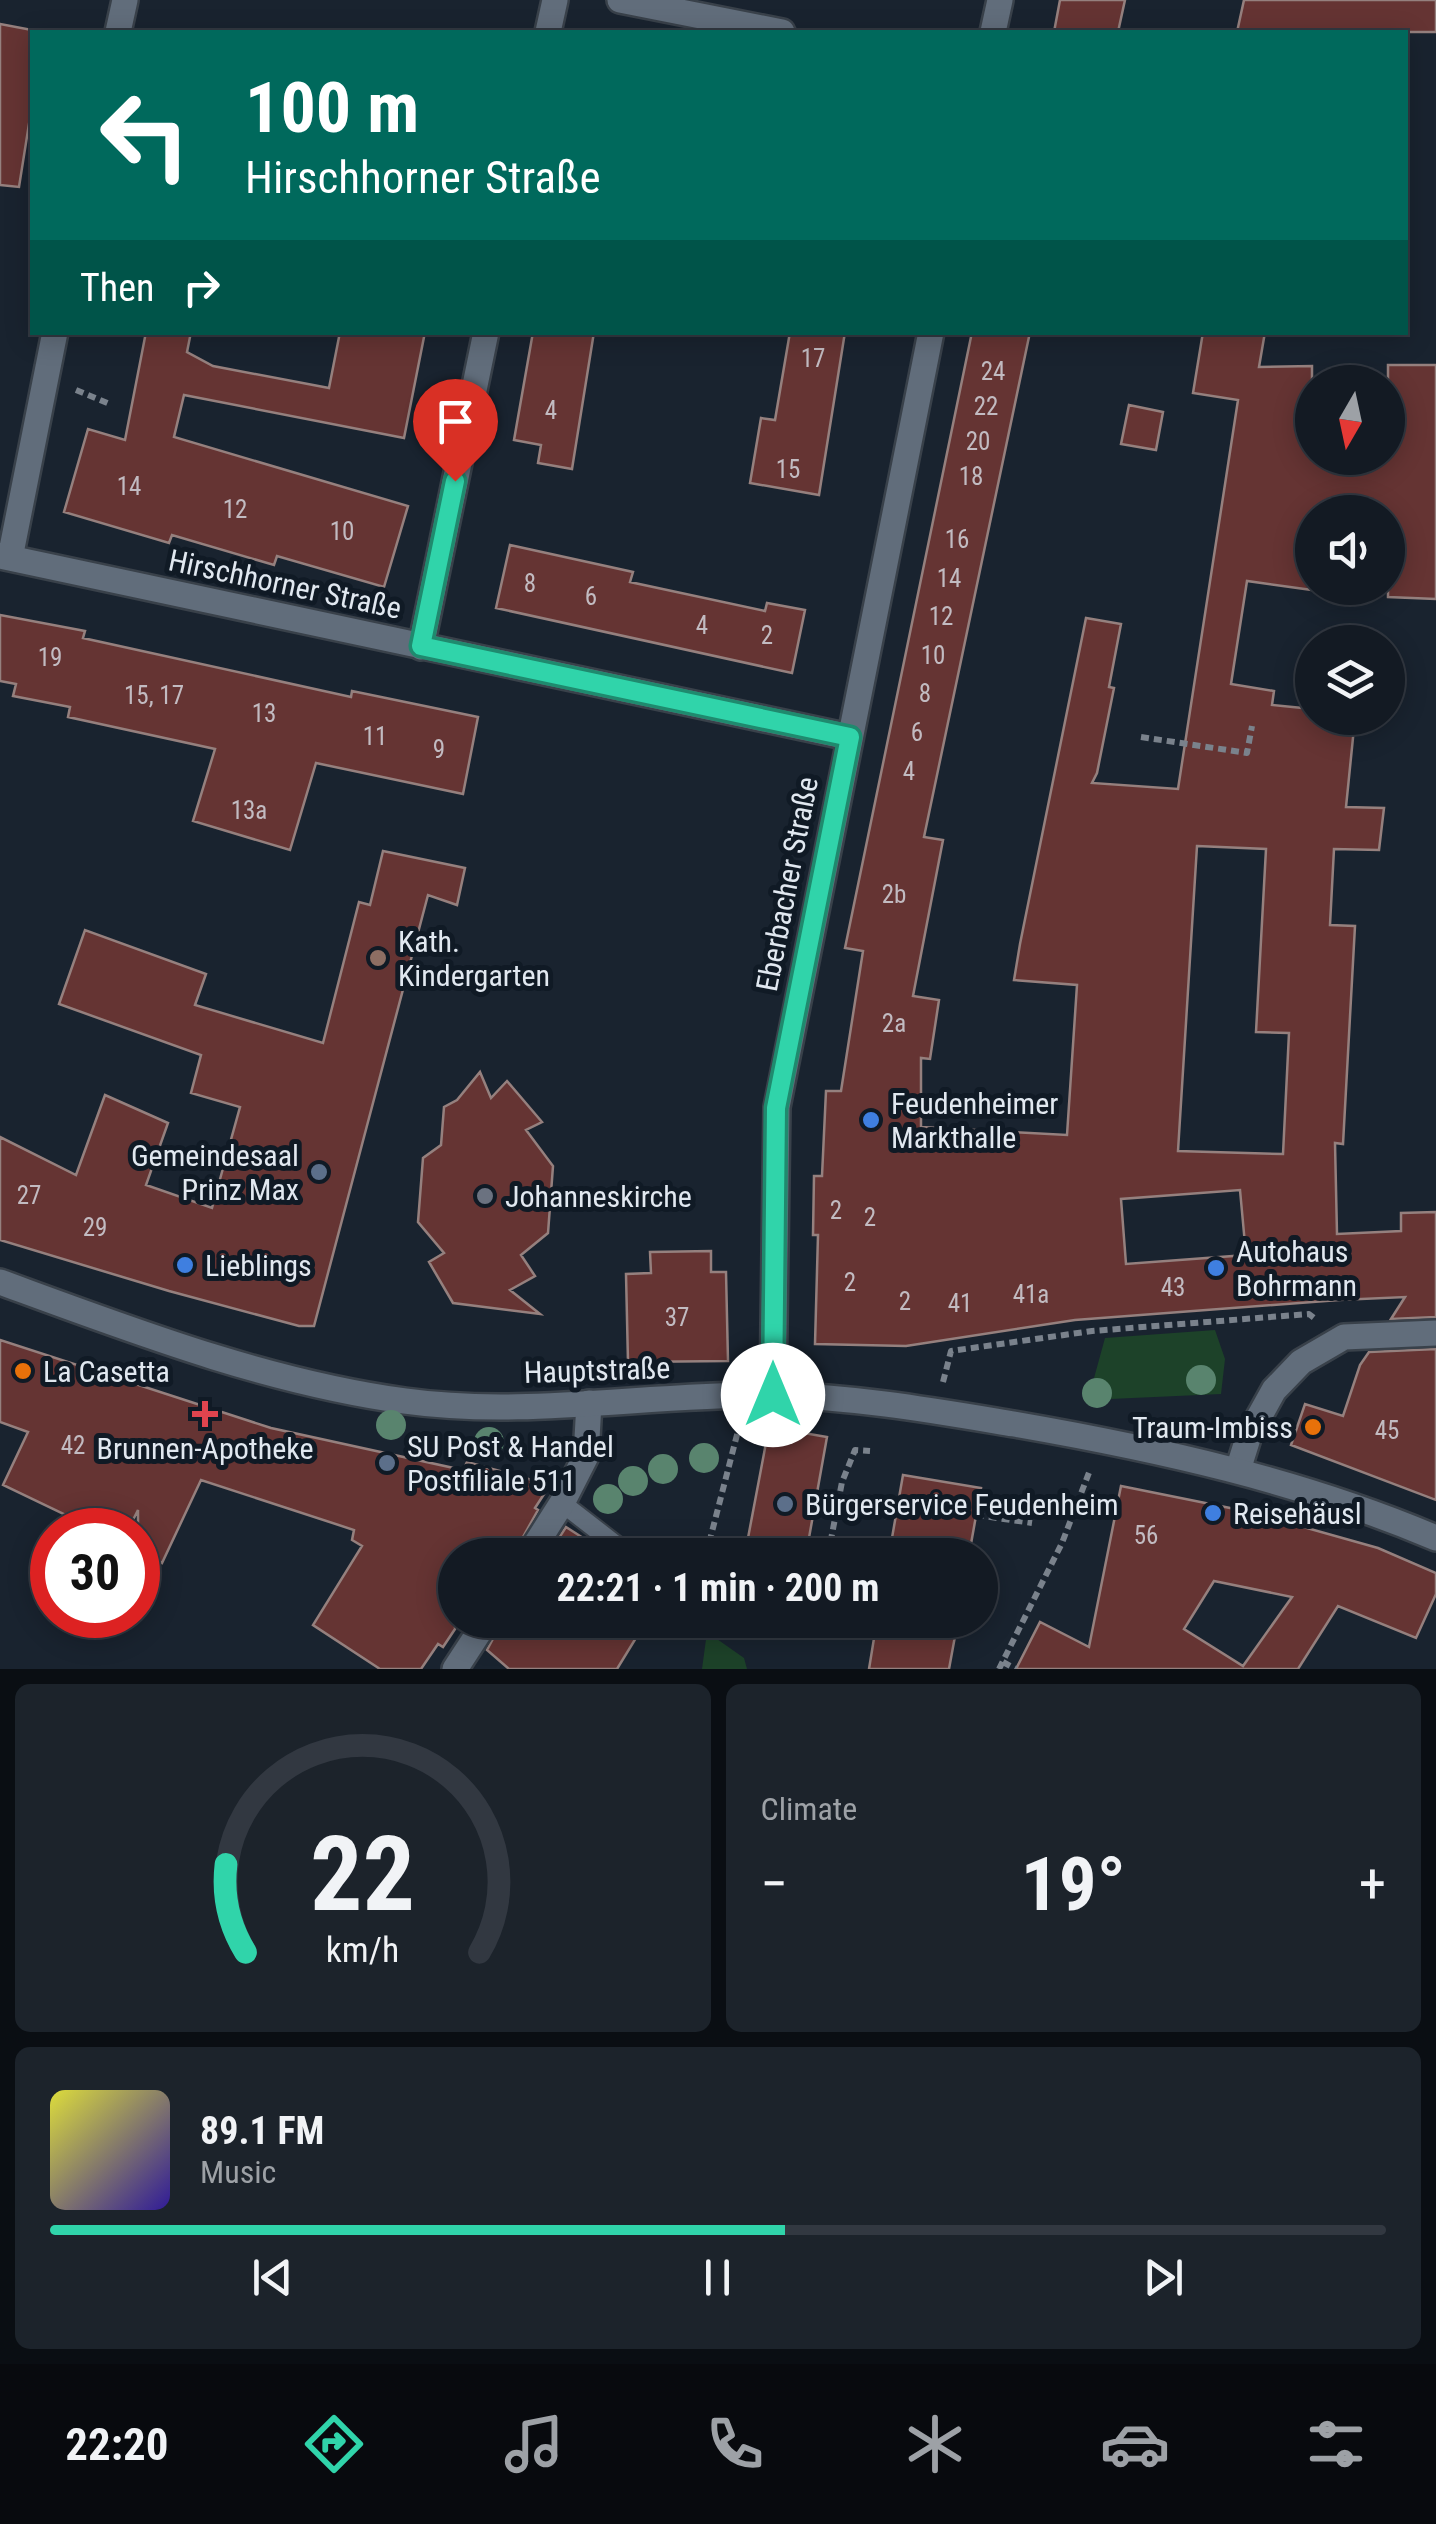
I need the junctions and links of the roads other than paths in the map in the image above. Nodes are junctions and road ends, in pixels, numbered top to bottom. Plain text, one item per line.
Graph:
1 (125, 0) edge
2 (555, 0) edge
3 (620, 0) edge
4 (1000, 0) edge
5 (118, 30) edge
6 (548, 30) edge
7 (772, 30) edge
8 (993, 30) edge
9 (54, 335) edge
10 (485, 335) edge
11 (930, 335) edge
12 (5, 556) edge
13 (421, 646) junction
14 (850, 737) junction
15 (0, 1282) edge
16 (1436, 1332) edge
17 (760, 1396) junction
18 (589, 1403) junction
19 (1238, 1470) junction
20 (562, 1503) junction
21 (540, 1538) edge
22 (607, 1538) edge
23 (1436, 1538) edge
24 (477, 1638) edge
25 (464, 1666) edge

1 - 5 street
2 - 6 street
3 - 7 street
4 - 8 street
9 - 12 street
10 - 13 street
11 - 14 street, Eberbacher Straße
12 - 13 street, Hirschhorner Straße
13 - 14 street, Hirschhorner Straße
14 - 17 street, Eberbacher Straße
15 - 18 street, Hauptstraße
16 - 19 street
17 - 18 street, Hauptstraße
17 - 19 street, Hauptstraße
18 - 20 street
19 - 23 street, Hauptstraße
20 - 21 street
20 - 22 lane
24 - 25 street

